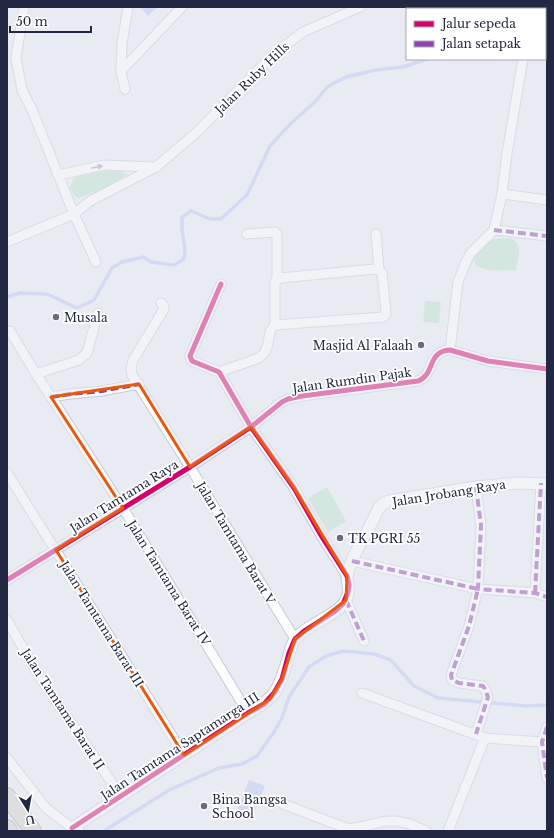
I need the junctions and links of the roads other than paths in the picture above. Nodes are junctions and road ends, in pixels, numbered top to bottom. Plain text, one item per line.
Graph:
1 (24, 7) edge
2 (128, 7) edge
3 (182, 7) edge
4 (360, 7) edge
5 (523, 60) edge
6 (121, 71) junction
7 (125, 89) dead end
8 (156, 167) junction
9 (58, 175) junction
10 (502, 194) junction
11 (547, 200) edge
12 (74, 214) junction
13 (494, 230) junction
14 (247, 234) dead end
15 (376, 234) dead end
16 (547, 236) edge
17 (7, 242) edge
18 (96, 262) dead end
19 (379, 270) junction
20 (277, 279) junction
21 (221, 284) dead end
22 (161, 303) dead end
23 (98, 313) dead end
24 (275, 325) junction
25 (10, 331) dead end
26 (450, 350) junction
27 (547, 369) edge
28 (219, 372) junction
29 (36, 374) junction
30 (139, 384) junction
31 (51, 398) junction
32 (252, 427) junction
33 (190, 467) junction
34 (7, 473) edge
35 (544, 483) edge
36 (476, 487) junction
37 (123, 508) junction
38 (56, 550) junction
39 (352, 561) junction
40 (347, 576) junction
41 (7, 580) edge
42 (478, 589) junction
43 (535, 593) junction
44 (547, 597) edge
45 (346, 600) junction
46 (7, 620) edge
47 (295, 639) junction
48 (364, 641) dead end
49 (362, 693) dead end
50 (248, 713) junction
51 (547, 727) edge
52 (476, 734) junction
53 (485, 738) junction
54 (542, 742) junction
55 (184, 756) junction
56 (7, 758) edge
57 (547, 778) edge
58 (7, 796) edge
59 (121, 796) junction
60 (283, 804) dead end
61 (7, 828) edge
62 (32, 828) edge
63 (75, 829) edge
64 (9, 831) edge
65 (426, 831) edge
66 (448, 831) edge

1 - 9 street
2 - 6 street
3 - 6 street
4 - 8 street, Jalan Ruby Hills
5 - 10 street
6 - 7 street
9 -> 8 street
8 - 12 street, Jalan Ruby Hills
9 - 12 street
10 - 11 street
10 - 13 street
12 - 17 street, Jalan Ruby Hills
12 - 18 street
13 - 16 street
13 - 26 street
14 - 20 street
15 - 19 street
19 - 20 street
19 - 24 street
20 - 24 street
21 - 28 street
22 - 30 street, Jalan Tamtama Barat V
23 - 29 street
24 - 28 street
25 - 29 street, Jalan Tamtama Barat IV
26 - 27 street
26 - 32 street, Jalan Rumdin Pajak
28 - 32 street
29 - 31 street, Jalan Tamtama Barat IV
30 - 31 street
30 - 33 street, Jalan Tamtama Barat V
31 - 37 street, Jalan Tamtama Barat IV
32 - 33 street, Jalan Tamtama Raya
32 - 40 street
33 - 37 street, Jalan Tamtama Raya
33 - 47 street, Jalan Tamtama Barat V
34 - 38 street, Jalan Tamtama Barat III
35 - 36 street, Jalan Jrobang Raya
35 - 43 street
36 - 39 street, Jalan Jrobang Raya
36 - 42 street
37 - 38 street, Jalan Tamtama Raya
37 - 50 street, Jalan Tamtama Barat IV
38 - 41 street, Jalan Tamtama Raya
38 - 55 street, Jalan Tamtama Barat III
39 - 40 street, Jalan Jrobang Raya
39 - 42 street
40 - 45 street
42 - 43 street
42 - 52 street
43 - 44 street
45 - 47 street, Jalan Tamtama Saptamarga III
45 - 48 street
46 - 59 street, Jalan Tamtama Barat II
47 - 50 street, Jalan Tamtama Saptamarga III
49 - 52 street
50 - 55 street, Jalan Tamtama Saptamarga III
51 - 54 street
52 - 53 street
53 - 54 street
53 - 66 street
54 - 57 street
55 - 59 street, Jalan Tamtama Saptamarga III
56 - 63 street
58 - 62 highway
59 - 63 street, Jalan Tamtama Saptamarga III
60 - 65 street
61 - 64 highway

